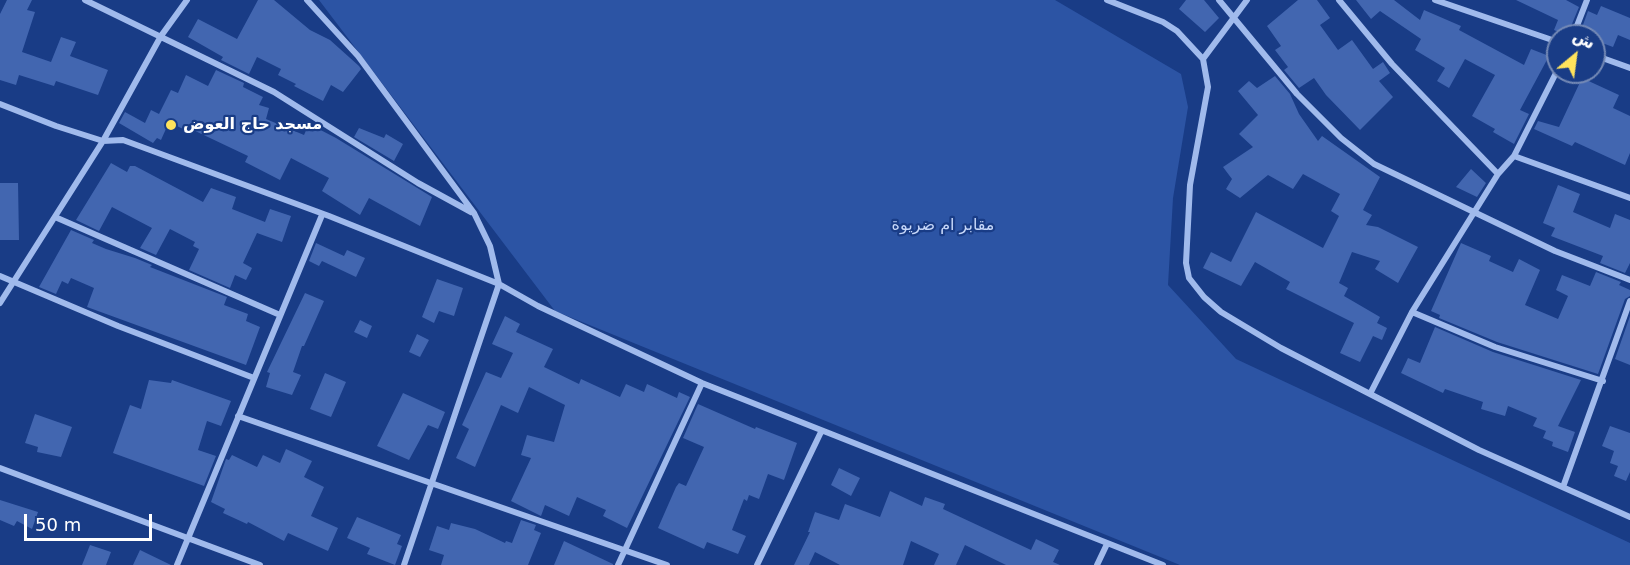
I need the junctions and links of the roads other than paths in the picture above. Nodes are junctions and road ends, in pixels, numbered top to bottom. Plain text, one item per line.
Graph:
1 (85, 0) edge
2 (188, 0) edge
3 (307, 0) edge
4 (1107, 0) edge
5 (1219, 0) edge
6 (1247, 0) edge
7 (1339, 0) edge
8 (1435, 0) edge
9 (1587, 0) edge
10 (1234, 18) junction
11 (1578, 24) edge
12 (161, 36) junction
13 (1546, 38) edge
14 (1203, 59) junction
15 (1606, 59) edge
16 (1630, 68) edge
17 (1550, 84) edge
18 (0, 104) edge
19 (103, 141) junction
20 (1514, 156) junction
21 (1498, 174) junction
22 (1630, 198) edge
23 (474, 213) junction
24 (1475, 214) junction
25 (322, 215) junction
26 (55, 217) junction
27 (0, 276) edge
28 (1630, 280) edge
29 (12, 283) junction
30 (499, 284) junction
31 (1630, 301) edge
32 (0, 303) edge
33 (1412, 312) junction
34 (280, 315) junction
35 (254, 378) junction
36 (1603, 381) junction
37 (702, 383) junction
38 (1370, 394) junction
39 (238, 416) junction
40 (821, 432) junction
41 (0, 468) edge
42 (433, 483) junction
43 (1563, 487) junction
44 (1630, 517) edge
45 (188, 537) junction
46 (1107, 544) junction
47 (625, 550) junction
48 (177, 565) edge
49 (260, 565) edge
50 (404, 565) edge
51 (618, 565) edge
52 (667, 565) edge
53 (757, 565) edge
54 (1097, 565) edge
55 (1163, 565) edge

1 - 12 street
2 - 12 street
3 - 23 street
4 - 14 street
5 - 10 street
6 - 10 street
7 - 21 street
8 - 13 street
9 - 11 street
10 - 14 street
10 - 24 street
12 - 19 street
12 - 23 street
14 - 38 street
15 - 16 street
17 - 20 street
18 - 19 street
19 - 25 street
19 - 26 street
20 - 21 street
20 - 22 street
21 - 24 street
23 - 30 street
24 - 28 street
24 - 33 street
25 - 30 street
25 - 34 street
26 - 29 street
26 - 34 street
27 - 29 street
29 - 32 street
29 - 35 street
30 - 37 street
30 - 42 street
31 - 36 street
33 - 36 street
33 - 38 street
34 - 35 street
35 - 39 street
36 - 43 street
37 - 40 street
37 - 47 street
38 - 43 street
39 - 42 street
39 - 45 street
40 - 46 street
40 - 53 street
41 - 45 street
42 - 47 street
42 - 50 street
43 - 44 street
45 - 48 street
45 - 49 street
46 - 54 street
46 - 55 street
47 - 51 street
47 - 52 street

